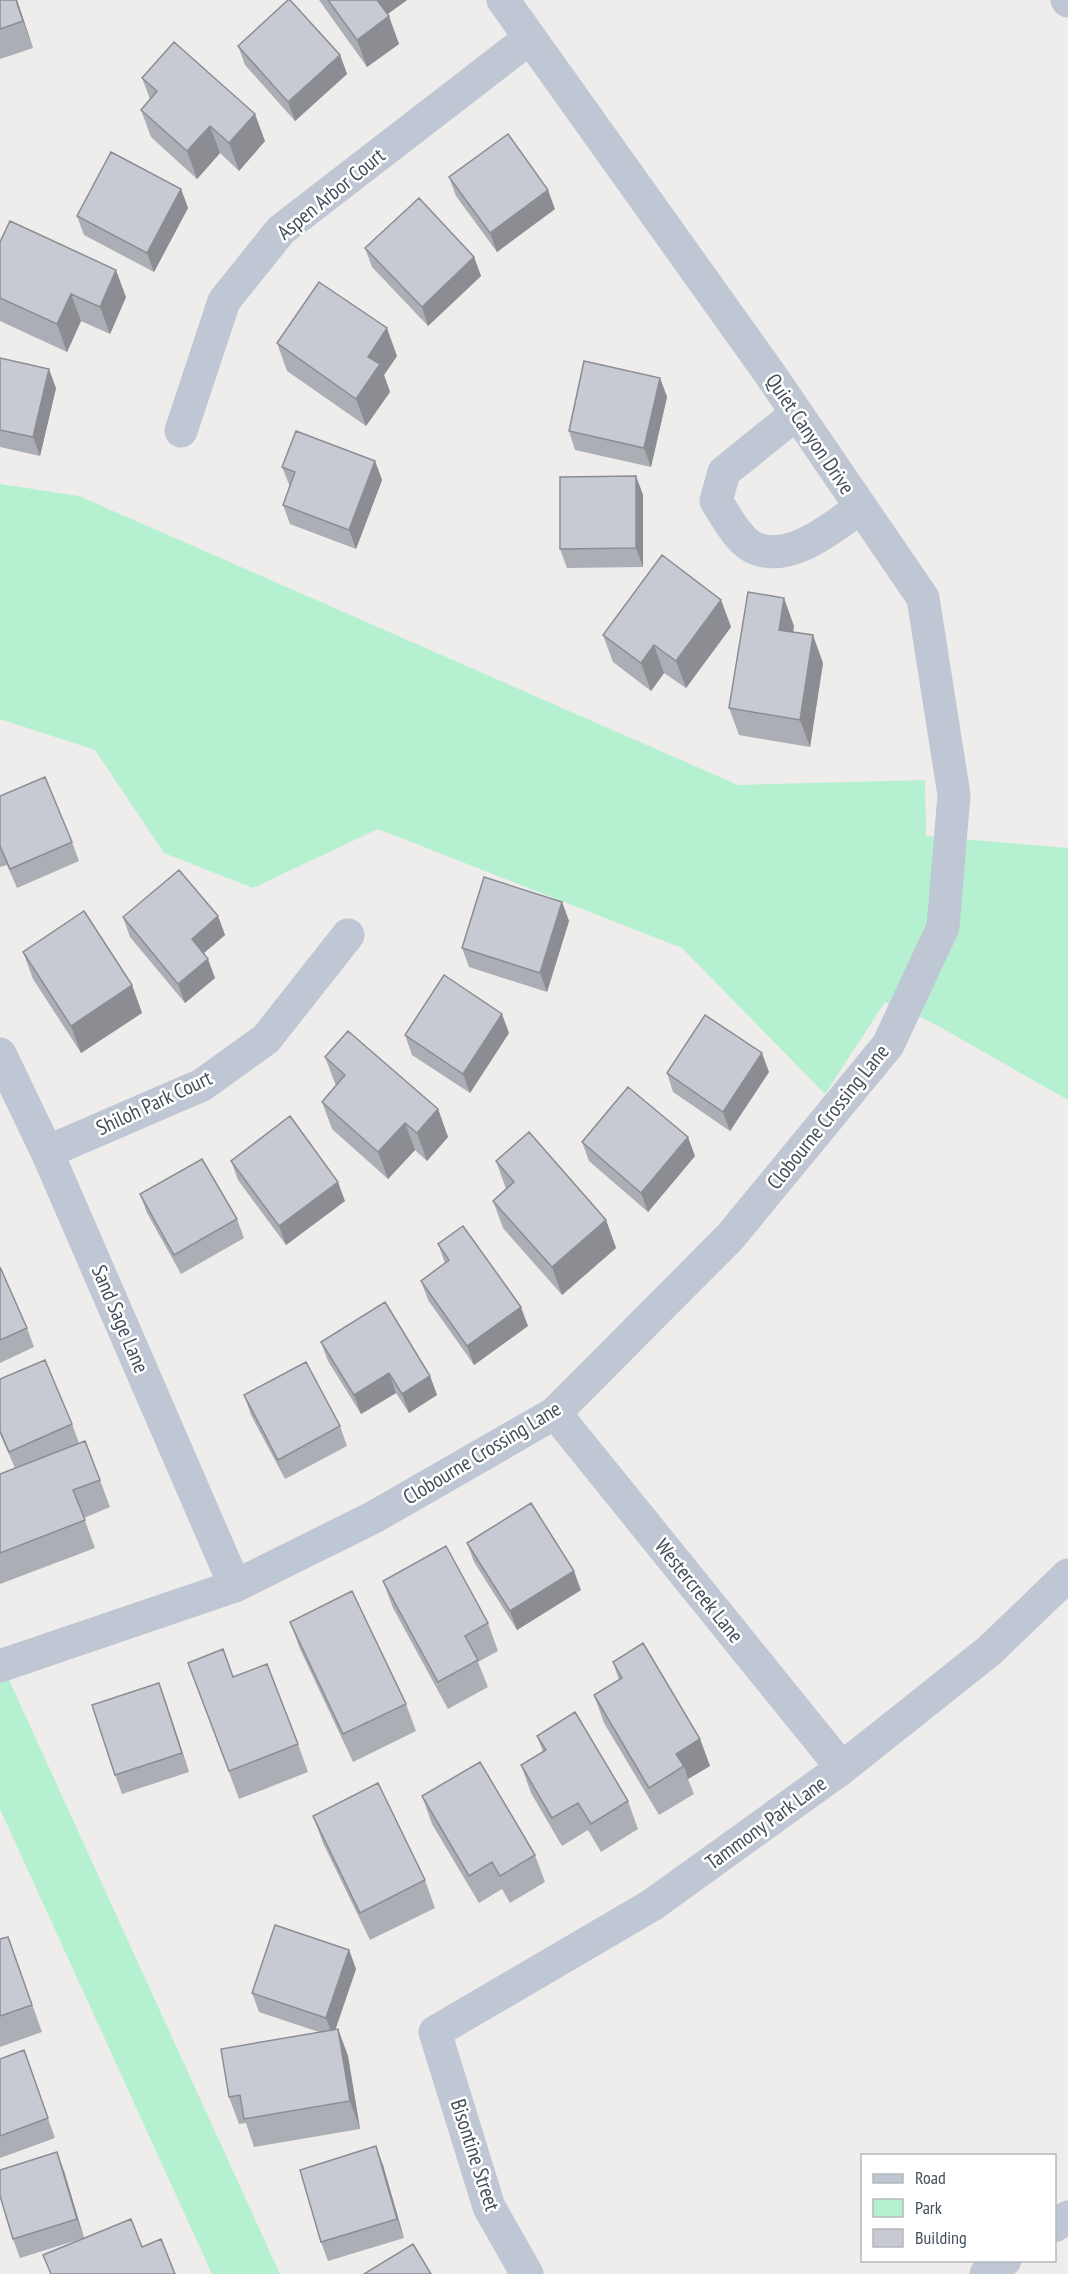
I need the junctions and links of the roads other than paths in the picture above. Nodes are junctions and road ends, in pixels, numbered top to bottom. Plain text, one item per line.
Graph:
1 (503, 0) edge
2 (530, 38) junction
3 (796, 414) junction
4 (181, 431) dead end
5 (861, 507) junction
6 (943, 927) joint
7 (348, 936) dead end
8 (0, 1054) edge
9 (47, 1152) junction
10 (555, 1413) junction
11 (1068, 1575) edge
12 (235, 1586) junction
13 (0, 1666) edge
14 (842, 1768) junction
15 (435, 2032) joint
16 (1002, 2262) edge
17 (527, 2274) edge
18 (986, 2274) edge

1 - 2 street, Quiet Canyon Drive
2 - 3 street, Quiet Canyon Drive
2 - 4 street, Aspen Arbor Court
3 - 5 street, Quiet Canyon Drive
3 - 5 street
5 - 6 street, Quiet Canyon Drive
6 - 10 street, Clobourne Crossing Lane
7 - 9 street, Shiloh Park Court
8 - 9 street, Sand Sage Lane
9 - 12 street, Sand Sage Lane
10 - 12 street, Clobourne Crossing Lane
10 - 14 street, Westercreek Lane
11 - 14 street, Tammony Park Lane
12 - 13 street, Clobourne Crossing Lane
14 - 15 street, Tammony Park Lane
15 - 17 street, Bisontine Street
16 - 18 street

